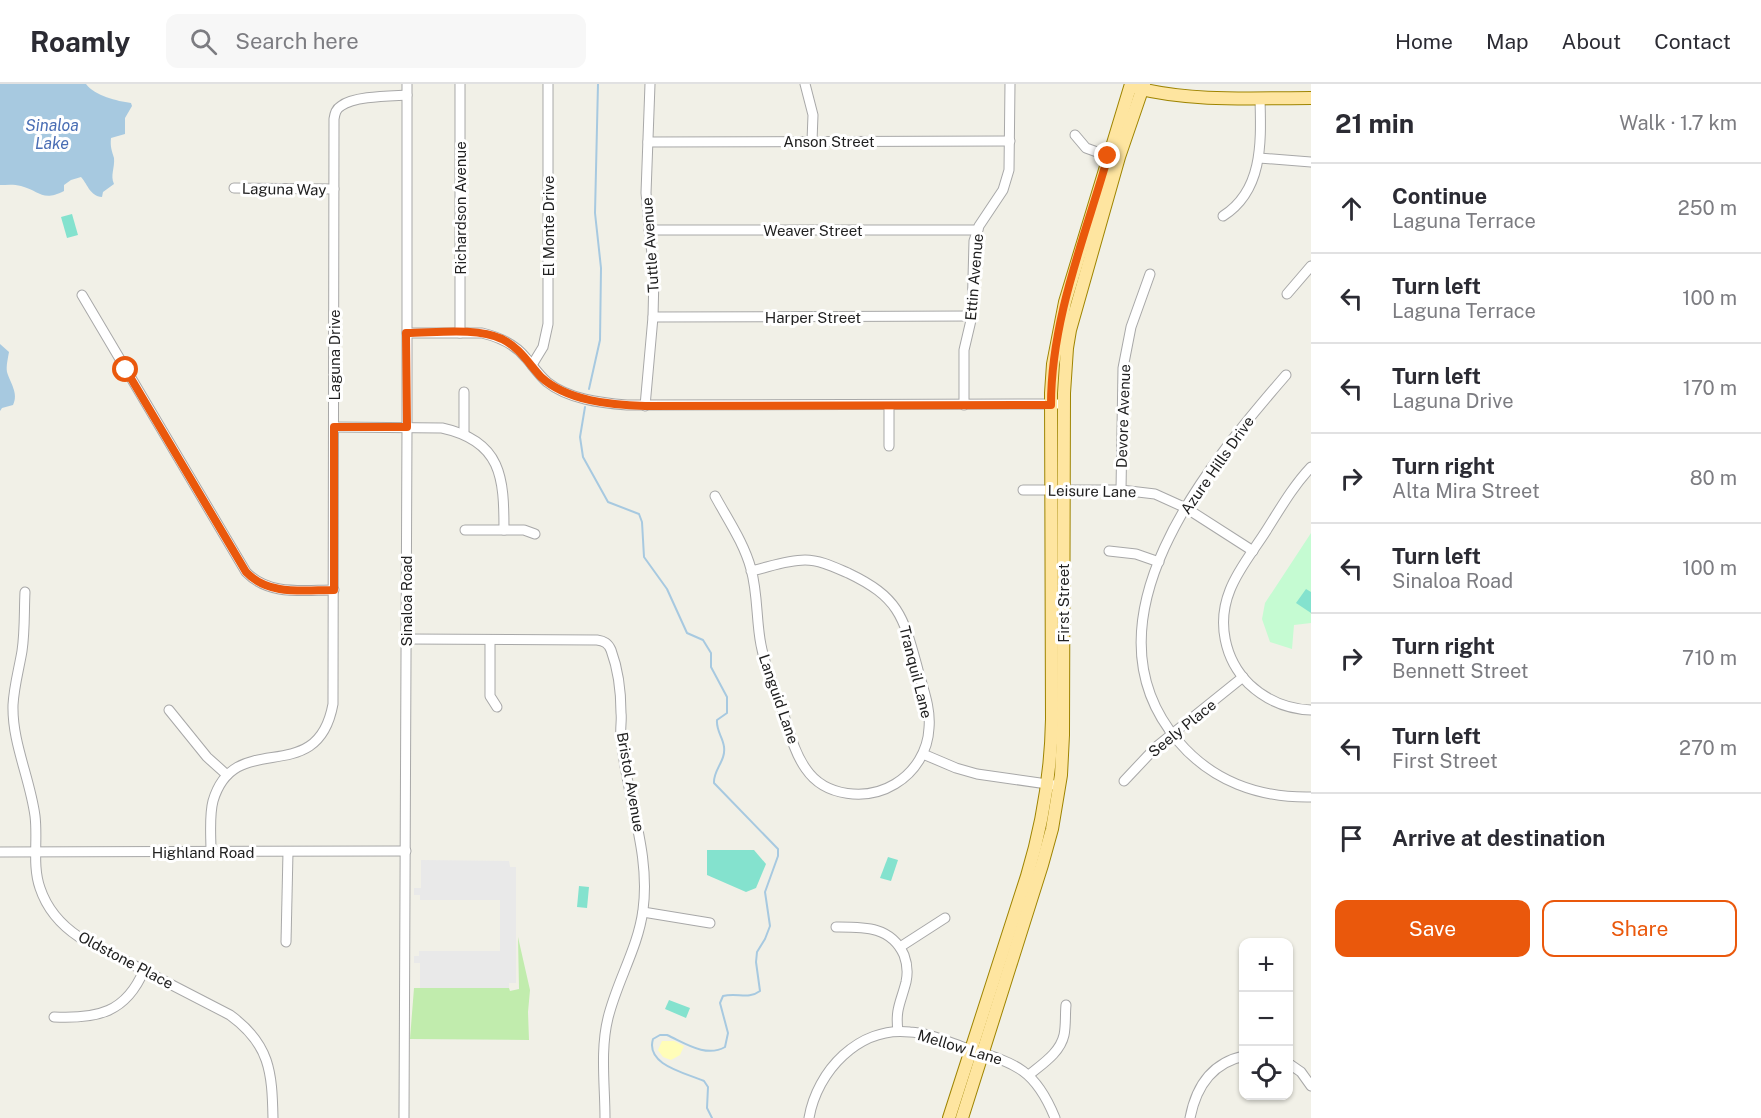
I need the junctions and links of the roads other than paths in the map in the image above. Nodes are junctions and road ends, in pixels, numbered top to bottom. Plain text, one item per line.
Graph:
1 (406, 84) edge
2 (460, 84) edge
3 (548, 84) edge
4 (650, 84) edge
5 (805, 84) edge
6 (1010, 84) edge
7 (1137, 86) edge
8 (406, 94) junction
9 (1260, 98) junction
10 (1311, 98) edge
11 (1075, 135) dead end
12 (812, 141) junction
13 (1010, 141) junction
14 (648, 142) junction
15 (1108, 156) junction
16 (1259, 158) junction
17 (1311, 162) edge
18 (234, 188) dead end
19 (334, 189) junction
20 (1223, 216) dead end
21 (649, 230) junction
22 (978, 230) junction
23 (1311, 266) edge
24 (1150, 274) dead end
25 (1287, 294) dead end
26 (82, 295) dead end
27 (972, 316) junction
28 (653, 317) junction
29 (406, 333) junction
30 (460, 333) junction
31 (532, 365) junction
32 (1286, 375) dead end
33 (464, 392) dead end
34 (1058, 404) junction
35 (890, 405) junction
36 (964, 405) junction
37 (645, 406) junction
38 (334, 427) junction
39 (407, 427) junction
40 (464, 434) junction
41 (890, 446) dead end
42 (1311, 467) edge
43 (1023, 490) dead end
44 (1058, 490) junction
45 (1121, 490) junction
46 (715, 496) dead end
47 (1186, 508) junction
48 (465, 530) dead end
49 (504, 530) junction
50 (535, 534) dead end
51 (1109, 551) dead end
52 (1253, 551) junction
53 (1159, 562) junction
54 (751, 571) junction
55 (334, 590) junction
56 (26, 592) dead end
57 (406, 639) junction
58 (490, 640) junction
59 (1243, 677) junction
60 (497, 706) dead end
61 (169, 710) dead end
62 (1311, 710) edge
63 (1173, 735) junction
64 (923, 754) junction
65 (227, 775) junction
66 (1124, 781) dead end
67 (1053, 785) junction
68 (1311, 797) edge
69 (406, 851) junction
70 (0, 852) edge
71 (36, 852) junction
72 (211, 852) junction
73 (288, 852) junction
74 (643, 912) junction
75 (945, 918) dead end
76 (710, 923) dead end
77 (836, 927) dead end
78 (286, 942) dead end
79 (900, 947) junction
80 (144, 970) junction
81 (1066, 1005) dead end
82 (54, 1017) dead end
83 (898, 1031) junction
84 (977, 1051) junction
85 (1239, 1058) edge
86 (1293, 1067) edge
87 (1029, 1075) junction
88 (1311, 1086) edge
89 (273, 1118) edge
90 (404, 1118) edge
91 (605, 1118) edge
92 (809, 1118) edge
93 (950, 1118) edge
94 (962, 1118) edge
95 (1055, 1118) edge
96 (1190, 1118) edge

1 - 8 street, Sinaloa Road
2 - 30 street, Richardson Avenue
3 - 31 street, El Monte Drive
4 - 14 street, Tuttle Avenue
5 - 12 street
6 - 13 street, Ettin Avenue
7 - 9 main road
7 - 15 main road, First Street
7 - 34 main road, First Street
8 - 19 street, Laguna Drive
8 - 29 street, Sinaloa Road
9 - 10 main road
9 - 16 street
11 - 15 street
12 - 13 street, Anson Street
12 - 14 street, Anson Street
13 - 22 street, Ettin Avenue
14 - 21 street, Tuttle Avenue
15 - 34 main road, First Street
16 - 17 street
16 - 20 street
18 - 19 street, Laguna Way
19 - 38 street, Laguna Drive
21 - 22 street, Weaver Street
21 - 28 street, Tuttle Avenue
22 - 27 street, Ettin Avenue
23 - 25 street
24 - 45 street, Devore Avenue
26 - 55 street
27 - 28 street, Harper Street
27 - 36 street, Ettin Avenue
28 - 37 street, Tuttle Avenue
29 - 30 street
29 - 39 street, Sinaloa Road
30 - 31 street
31 - 37 street
32 - 47 street, Azure Hills Drive
33 - 40 street
34 - 36 street
34 - 44 main road, First Street
35 - 36 street
35 - 37 street
35 - 41 street
38 - 39 street
38 - 55 street, Laguna Drive
39 - 40 street
39 - 57 street, Sinaloa Road
40 - 49 street
42 - 52 street
43 - 44 street, Leisure Lane
44 - 45 street, Leisure Lane
44 - 67 main road, First Street
45 - 47 street, Leisure Lane
46 - 54 street, Languid Lane
47 - 52 street, Leisure Lane
47 - 53 street, Azure Hills Drive
48 - 49 street
49 - 50 street
51 - 53 street
52 - 59 street
53 - 63 street, Azure Hills Drive
54 - 64 street, Tranquil Lane
54 - 64 street, Languid Lane
55 - 65 street, Laguna Drive
56 - 71 street, Oldstone Place
57 - 58 street, Bristol Avenue
57 - 69 street, Sinaloa Road
58 - 60 street
58 - 74 street, Bristol Avenue
59 - 62 street
59 - 63 street, Seely Place
61 - 65 street
63 - 66 street, Seely Place
63 - 68 street, Azure Hills Drive
64 - 67 street
65 - 72 street
67 - 84 main road, First Street
69 - 73 street, Highland Road
69 - 90 street, Sinaloa Road
70 - 71 street, Highland Road
71 - 72 street, Highland Road
71 - 80 street, Oldstone Place
72 - 73 street, Highland Road
73 - 78 street
74 - 76 street
74 - 91 street, Bristol Avenue
75 - 79 street
77 - 79 street
79 - 83 street
80 - 82 street
80 - 89 street, Oldstone Place
81 - 87 street
83 - 84 street, Mellow Lane
83 - 92 street, Mellow Lane
84 - 87 street, Mellow Lane
84 - 93 main road, First Street
84 - 94 main road, First Street
85 - 96 street
86 - 88 street
87 - 95 street, Mellow Lane

